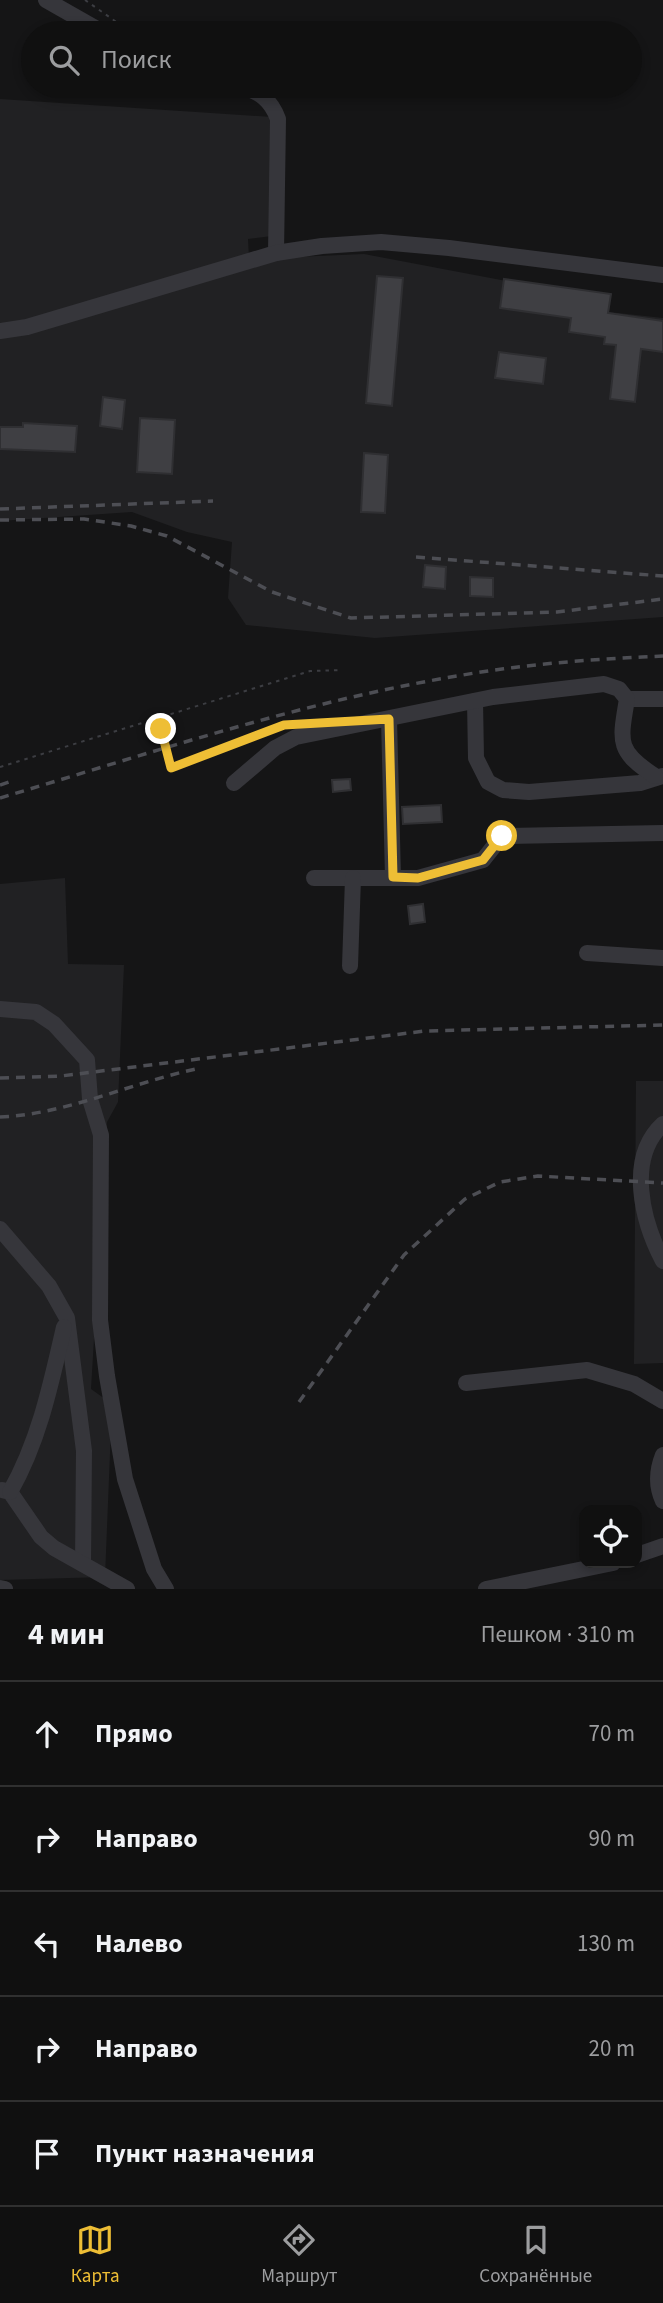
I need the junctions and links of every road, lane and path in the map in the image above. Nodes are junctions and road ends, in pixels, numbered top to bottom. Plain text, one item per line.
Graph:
1 (46, 0) edge
2 (85, 0) edge
3 (83, 21) edge
4 (115, 21) edge
5 (264, 98) edge
6 (276, 253) junction
7 (663, 275) edge
8 (0, 331) edge
9 (342, 670) dead end
10 (627, 699) junction
11 (663, 699) edge
12 (475, 701) junction
13 (155, 719) junction
14 (389, 719) junction
15 (297, 724) dead end
16 (0, 767) edge
17 (659, 776) edge
18 (234, 783) dead end
19 (663, 833) edge
20 (393, 877) junction
21 (314, 878) dead end
22 (354, 878) junction
23 (587, 953) dead end
24 (663, 958) edge
25 (350, 966) dead end
26 (0, 1009) edge
27 (663, 1124) edge
28 (0, 1229) edge
29 (663, 1261) edge
30 (66, 1318) junction
31 (466, 1383) dead end
32 (663, 1401) edge
33 (663, 1455) edge
34 (5, 1491) edge
35 (663, 1501) edge
36 (663, 1546) edge
37 (642, 1553) edge
38 (83, 1564) junction
39 (588, 1568) edge
40 (127, 1589) edge
41 (166, 1589) edge
42 (485, 1589) edge

1 - 3 street
2 - 4 path
5 - 6 street
6 - 7 street
6 - 8 street
9 - 13 path
10 - 11 street
10 - 12 street
10 - 17 street
12 - 14 street
12 - 17 street
13 - 15 path
13 - 16 path
14 - 18 street
14 - 20 street
19 - 20 street
20 - 22 street
21 - 22 street
22 - 25 street
23 - 24 street
26 - 41 street
27 - 29 street
28 - 30 street
30 - 34 street
30 - 38 street
31 - 32 street
33 - 35 street
34 - 38 street
36 - 37 street
38 - 40 street
39 - 42 street

